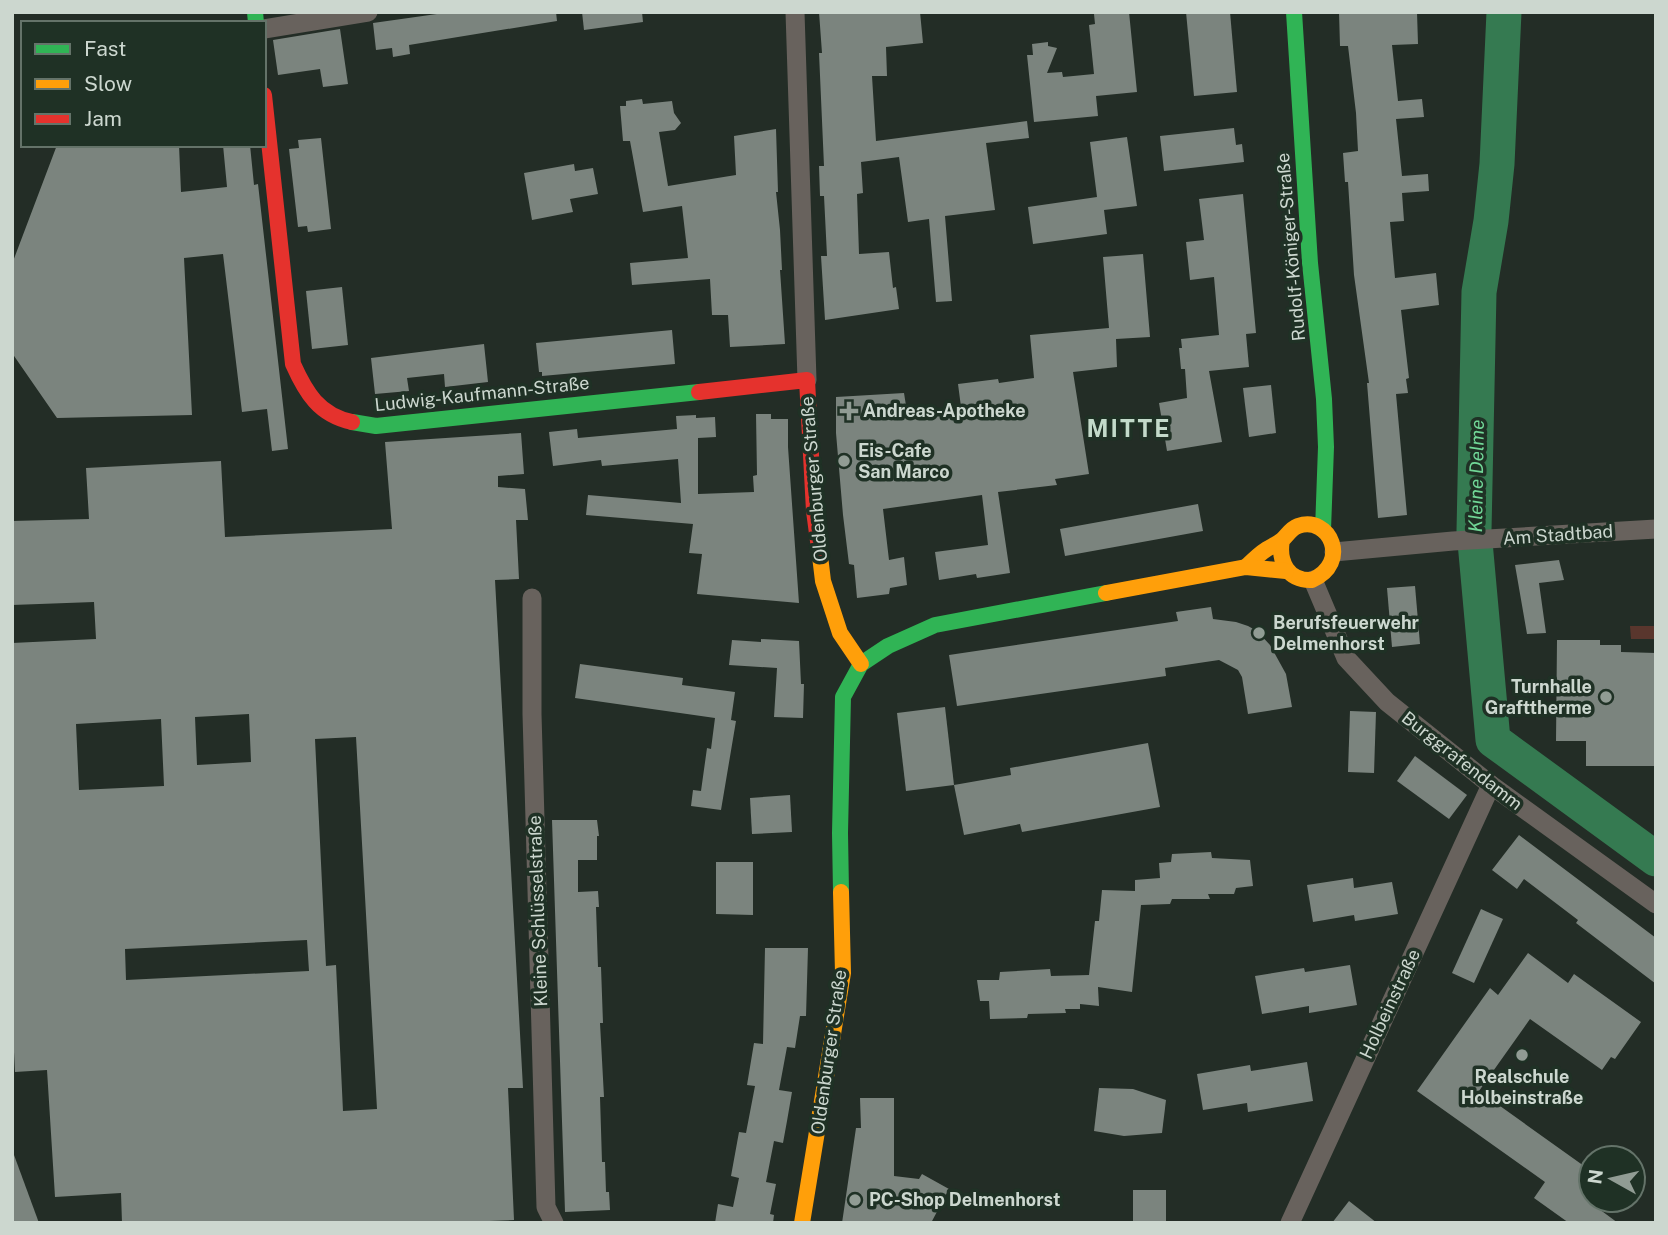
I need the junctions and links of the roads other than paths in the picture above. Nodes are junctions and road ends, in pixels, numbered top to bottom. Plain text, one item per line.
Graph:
1 (368, 12) edge
2 (795, 12) edge
3 (1294, 12) edge
4 (266, 29) edge
5 (266, 114) edge
6 (807, 380) junction
7 (1324, 479) junction
8 (1305, 525) junction
9 (1656, 529) edge
10 (1323, 530) junction
11 (1282, 540) junction
12 (1334, 552) junction
13 (1246, 567) junction
14 (1286, 571) junction
15 (1313, 580) junction
16 (532, 598) dead end
17 (861, 664) junction
18 (1491, 785) junction
19 (1656, 904) edge
20 (554, 1223) edge
21 (802, 1223) edge
22 (1290, 1223) edge

1 - 4 street
2 - 6 street, Oldenburger Straße
3 - 7 main road, Rudolf-Königer-Straße
5 - 6 main road, Ludwig-Kaufmann-Straße
6 - 17 main road, Oldenburger Straße
7 - 8 main road, Rudolf-Königer-Straße
7 - 10 main road, Rudolf-Königer-Straße
8 - 10 main road
8 - 11 main road
9 - 12 street, Am Stadtbad
10 - 12 main road, Rudolf-Königer-Straße
11 - 13 main road
11 - 14 main road
12 - 15 main road
13 - 14 main road
13 - 17 main road
14 - 15 main road
15 - 18 street, Burggrafendamm
16 - 20 street, Kleine Schlüsselstraße
17 - 21 main road, Oldenburger Straße
18 - 19 street, Burggrafendamm
18 - 22 street, Holbeinstraße

